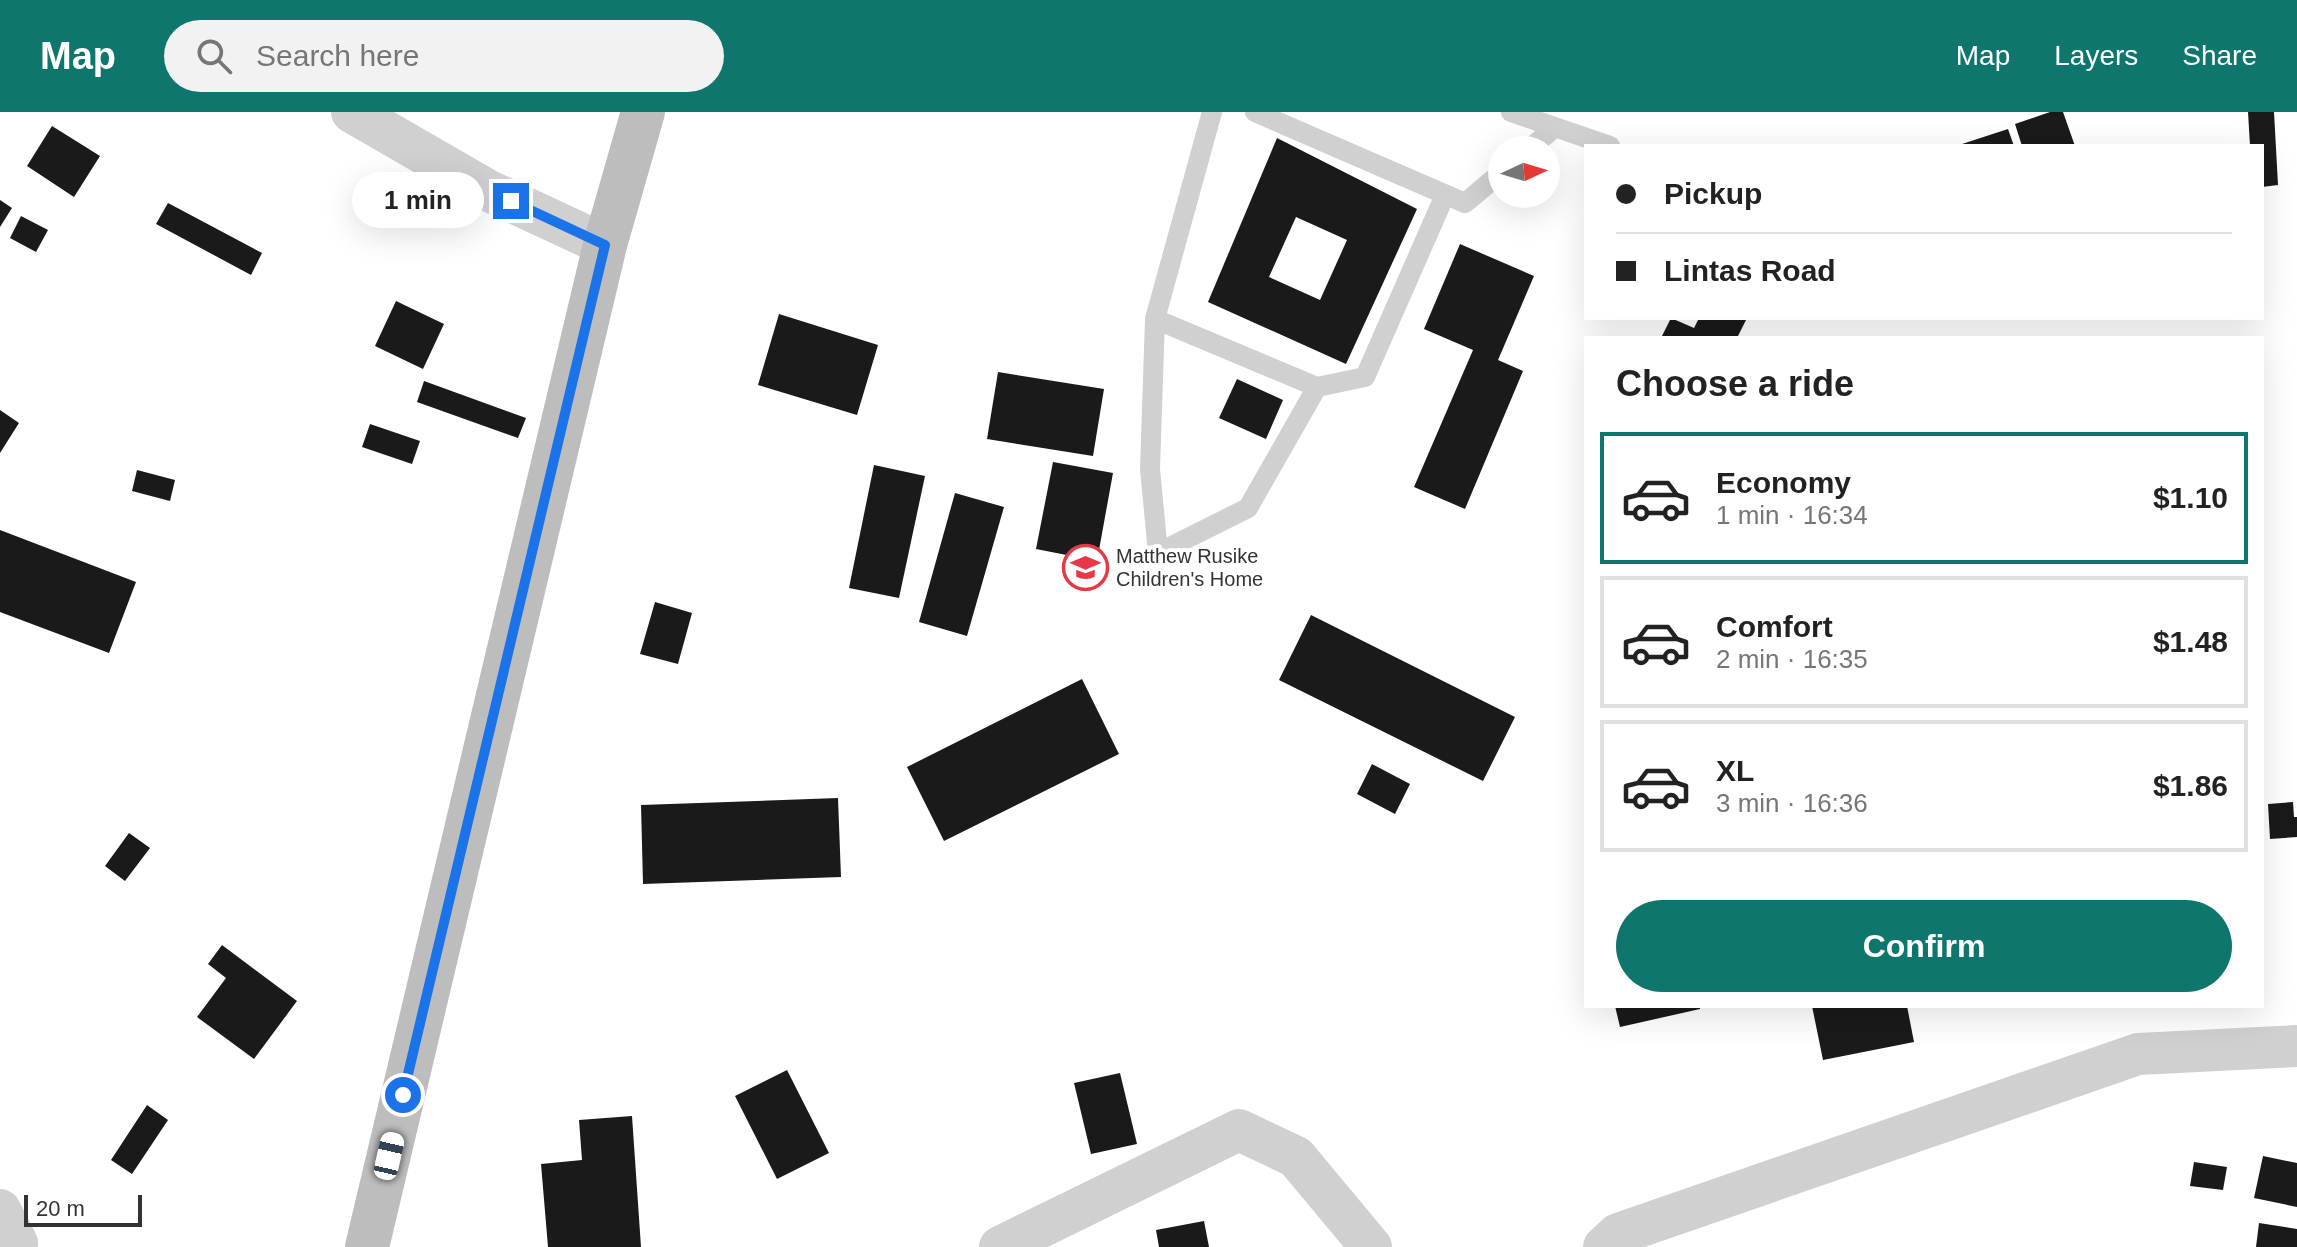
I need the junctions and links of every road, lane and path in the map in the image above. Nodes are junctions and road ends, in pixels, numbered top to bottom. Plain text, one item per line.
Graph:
1 (352, 112) edge
2 (643, 112) edge
3 (1212, 112) edge
4 (1255, 112) edge
5 (1511, 112) edge
6 (1554, 128) junction
7 (1545, 136) edge
8 (1604, 144) edge
9 (1488, 184) edge
10 (1445, 195) junction
11 (605, 245) junction
12 (1155, 319) junction
13 (1317, 387) junction
14 (2297, 1046) edge
15 (0, 1210) edge
16 (15, 1247) edge
17 (367, 1247) edge
18 (1000, 1247) edge
19 (1371, 1247) edge
20 (1604, 1247) edge

1 - 11 street
2 - 11 street
3 - 12 lane
4 - 10 lane
5 - 6 lane
6 - 7 lane
6 - 8 lane
9 - 10 lane
10 - 13 lane
11 - 17 street
12 - 13 lane
12 - 13 lane
14 - 20 street
15 - 16 street
18 - 19 street

